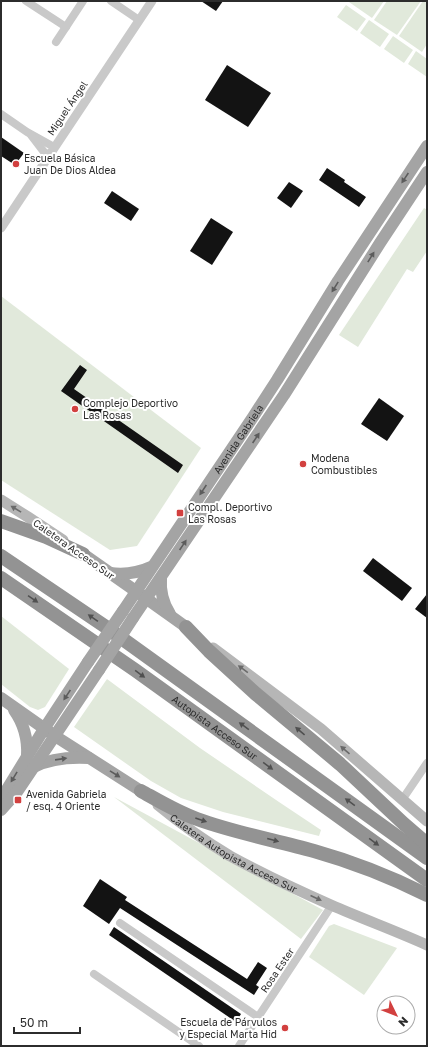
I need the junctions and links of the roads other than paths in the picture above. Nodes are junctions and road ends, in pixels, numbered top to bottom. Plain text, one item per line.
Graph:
1 (26, 1) edge
2 (83, 1) edge
3 (112, 1) edge
4 (152, 1) edge
5 (139, 20) junction
6 (66, 27) junction
7 (56, 42) dead end
8 (1, 114) edge
9 (27, 132) junction
10 (427, 146) edge
11 (54, 147) junction
12 (49, 155) junction
13 (427, 172) edge
14 (1, 228) edge
15 (1, 500) edge
16 (1, 521) edge
17 (83, 554) junction
18 (1, 556) edge
19 (151, 568) junction
20 (110, 573) junction
21 (1, 578) edge
22 (161, 578) junction
23 (136, 591) junction
24 (147, 598) junction
25 (171, 616) junction
26 (186, 627) junction
27 (1, 698) edge
28 (11, 706) junction
29 (44, 729) junction
30 (55, 736) junction
31 (27, 756) junction
32 (89, 758) junction
33 (427, 763) edge
34 (34, 767) junction
35 (140, 791) junction
36 (1, 799) edge
37 (402, 800) junction
38 (1, 810) edge
39 (427, 821) edge
40 (427, 844) edge
41 (427, 858) edge
42 (427, 880) edge
43 (427, 895) edge
44 (332, 905) junction
45 (120, 923) dead end
46 (427, 945) edge
47 (94, 974) dead end
48 (258, 1017) junction
49 (199, 1046) edge
50 (239, 1046) edge

1 - 6 street
2 - 6 street
3 - 5 street
4 - 5 street, Miguel Ángel
5 - 11 street, Miguel Ángel
6 - 7 street
8 - 9 street
9 - 11 street
9 - 12 street
10 -> 19 main road, Avenida Gabriela
11 - 12 street, Miguel Ángel
12 - 14 street, Miguel Ángel
22 -> 13 main road, Avenida Gabriela
17 -> 15 main road, Caletera Acceso Sur
16 - 17 highway
17 - 20 main road, Caletera Acceso Sur
41 -> 18 highway, Autopista Acceso Sur
19 - 20 main road
19 - 23 main road, Avenida Gabriela
20 - 23 main road, Caletera Acceso Sur
21 -> 42 highway, Autopista Acceso Sur
22 - 24 main road, Avenida Gabriela
22 - 25 main road
23 - 24 main road, Caletera Acceso Sur
23 -> 29 main road, Avenida Gabriela, bridge
24 - 25 main road
24 - 30 main road, Avenida Gabriela, bridge
25 - 26 main road
37 -> 26 main road
40 -> 26 highway
27 - 28 main road
28 - 29 main road
28 - 31 main road
29 - 30 main road
29 - 31 main road, Avenida Gabriela
30 - 32 main road, Caletera Autopista Acceso Sur
30 - 34 main road, Avenida Gabriela
31 -> 36 main road, Avenida Gabriela
34 -> 32 main road
32 -> 35 main road, Caletera Autopista Acceso Sur
33 - 37 street
34 - 38 main road, Avenida Gabriela
35 -> 43 highway
35 -> 44 main road, Caletera Autopista Acceso Sur
37 - 39 main road
44 - 46 main road, Caletera Autopista Acceso Sur
44 - 48 street, Rosa Ester
45 - 48 street
47 - 49 street
48 - 50 street, Rosa Ester

